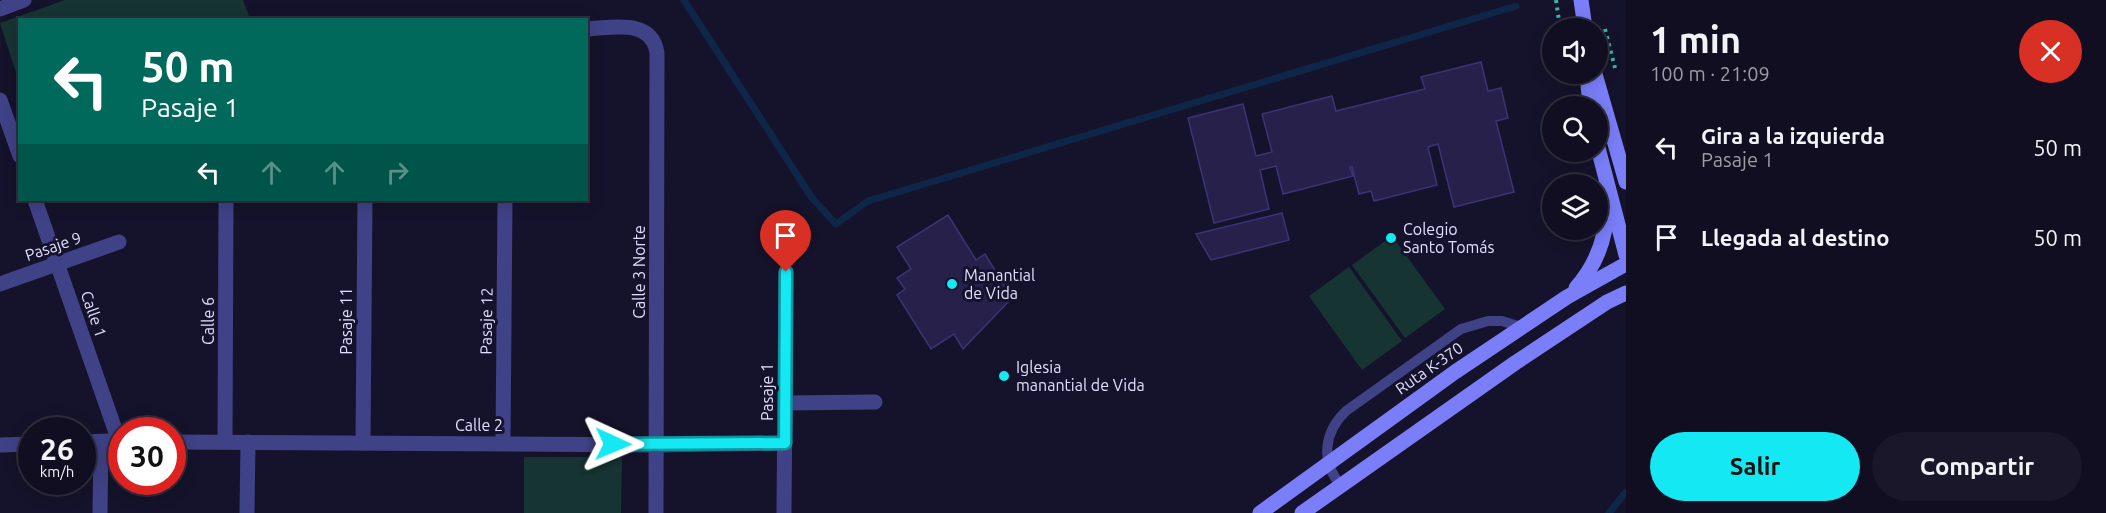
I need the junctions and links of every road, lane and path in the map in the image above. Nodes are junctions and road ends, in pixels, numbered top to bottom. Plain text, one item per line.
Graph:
1 (24, 0) edge
2 (1556, 0) edge
3 (1581, 0) edge
4 (0, 9) edge
5 (1559, 18) edge
6 (1584, 18) edge
7 (588, 29) edge
8 (1608, 40) edge
9 (1617, 78) dead end
10 (1598, 84) edge
11 (0, 100) edge
12 (13, 147) edge
13 (1626, 182) edge
14 (1608, 195) edge
15 (35, 201) edge
16 (226, 201) edge
17 (365, 201) edge
18 (505, 201) edge
19 (1603, 240) edge
20 (119, 242) dead end
21 (1626, 255) edge
22 (57, 263) junction
23 (1626, 264) edge
24 (786, 272) dead end
25 (0, 284) edge
26 (1626, 293) edge
27 (1567, 297) junction
28 (1607, 302) junction
29 (1626, 302) edge
30 (1521, 327) junction
31 (875, 402) dead end
32 (785, 403) junction
33 (112, 417) edge
34 (96, 442) edge
35 (100, 442) junction
36 (108, 442) edge
37 (186, 442) edge
38 (225, 442) junction
39 (248, 442) junction
40 (363, 443) junction
41 (503, 443) junction
42 (785, 443) junction
43 (18, 444) edge
44 (0, 445) edge
45 (657, 445) junction
46 (1327, 462) junction
47 (1341, 485) junction
48 (100, 513) edge
49 (247, 513) edge
50 (656, 513) edge
51 (784, 513) edge
52 (1260, 513) edge
53 (1302, 513) edge

1 - 4 street
2 - 5 path
3 - 6 street
7 - 45 street, Calle 3 Norte
8 - 9 path
10 - 13 street
11 - 12 street
14 - 21 street
15 - 22 street, Calle 1
16 - 38 street, Calle 6
17 - 40 street, Pasaje 11
18 - 41 street, Pasaje 12
19 - 27 street
20 - 22 street, Pasaje 9
22 - 25 street, Pasaje 9
22 - 33 street, Calle 1
23 - 27 street, Ruta K-370
24 - 32 street, Pasaje 1
26 - 28 street
27 - 30 street, Ruta K-370
28 - 29 street
28 - 47 street
30 - 46 street, Ruta K-370
30 - 46 lane
31 - 32 street
32 - 42 street, Pasaje 1
34 - 35 street
35 - 36 street
35 - 48 street
37 - 38 street, Calle 2
38 - 39 street, Calle 2
39 - 40 street, Calle 2
39 - 49 street
40 - 41 street, Calle 2
41 - 45 street, Calle 2
42 - 45 street, Calle 2
42 - 51 street, Pasaje 1
43 - 44 street
45 - 50 street, Calle 3 Norte
46 - 47 lane
46 - 52 street, Ruta K-370
47 - 53 street

